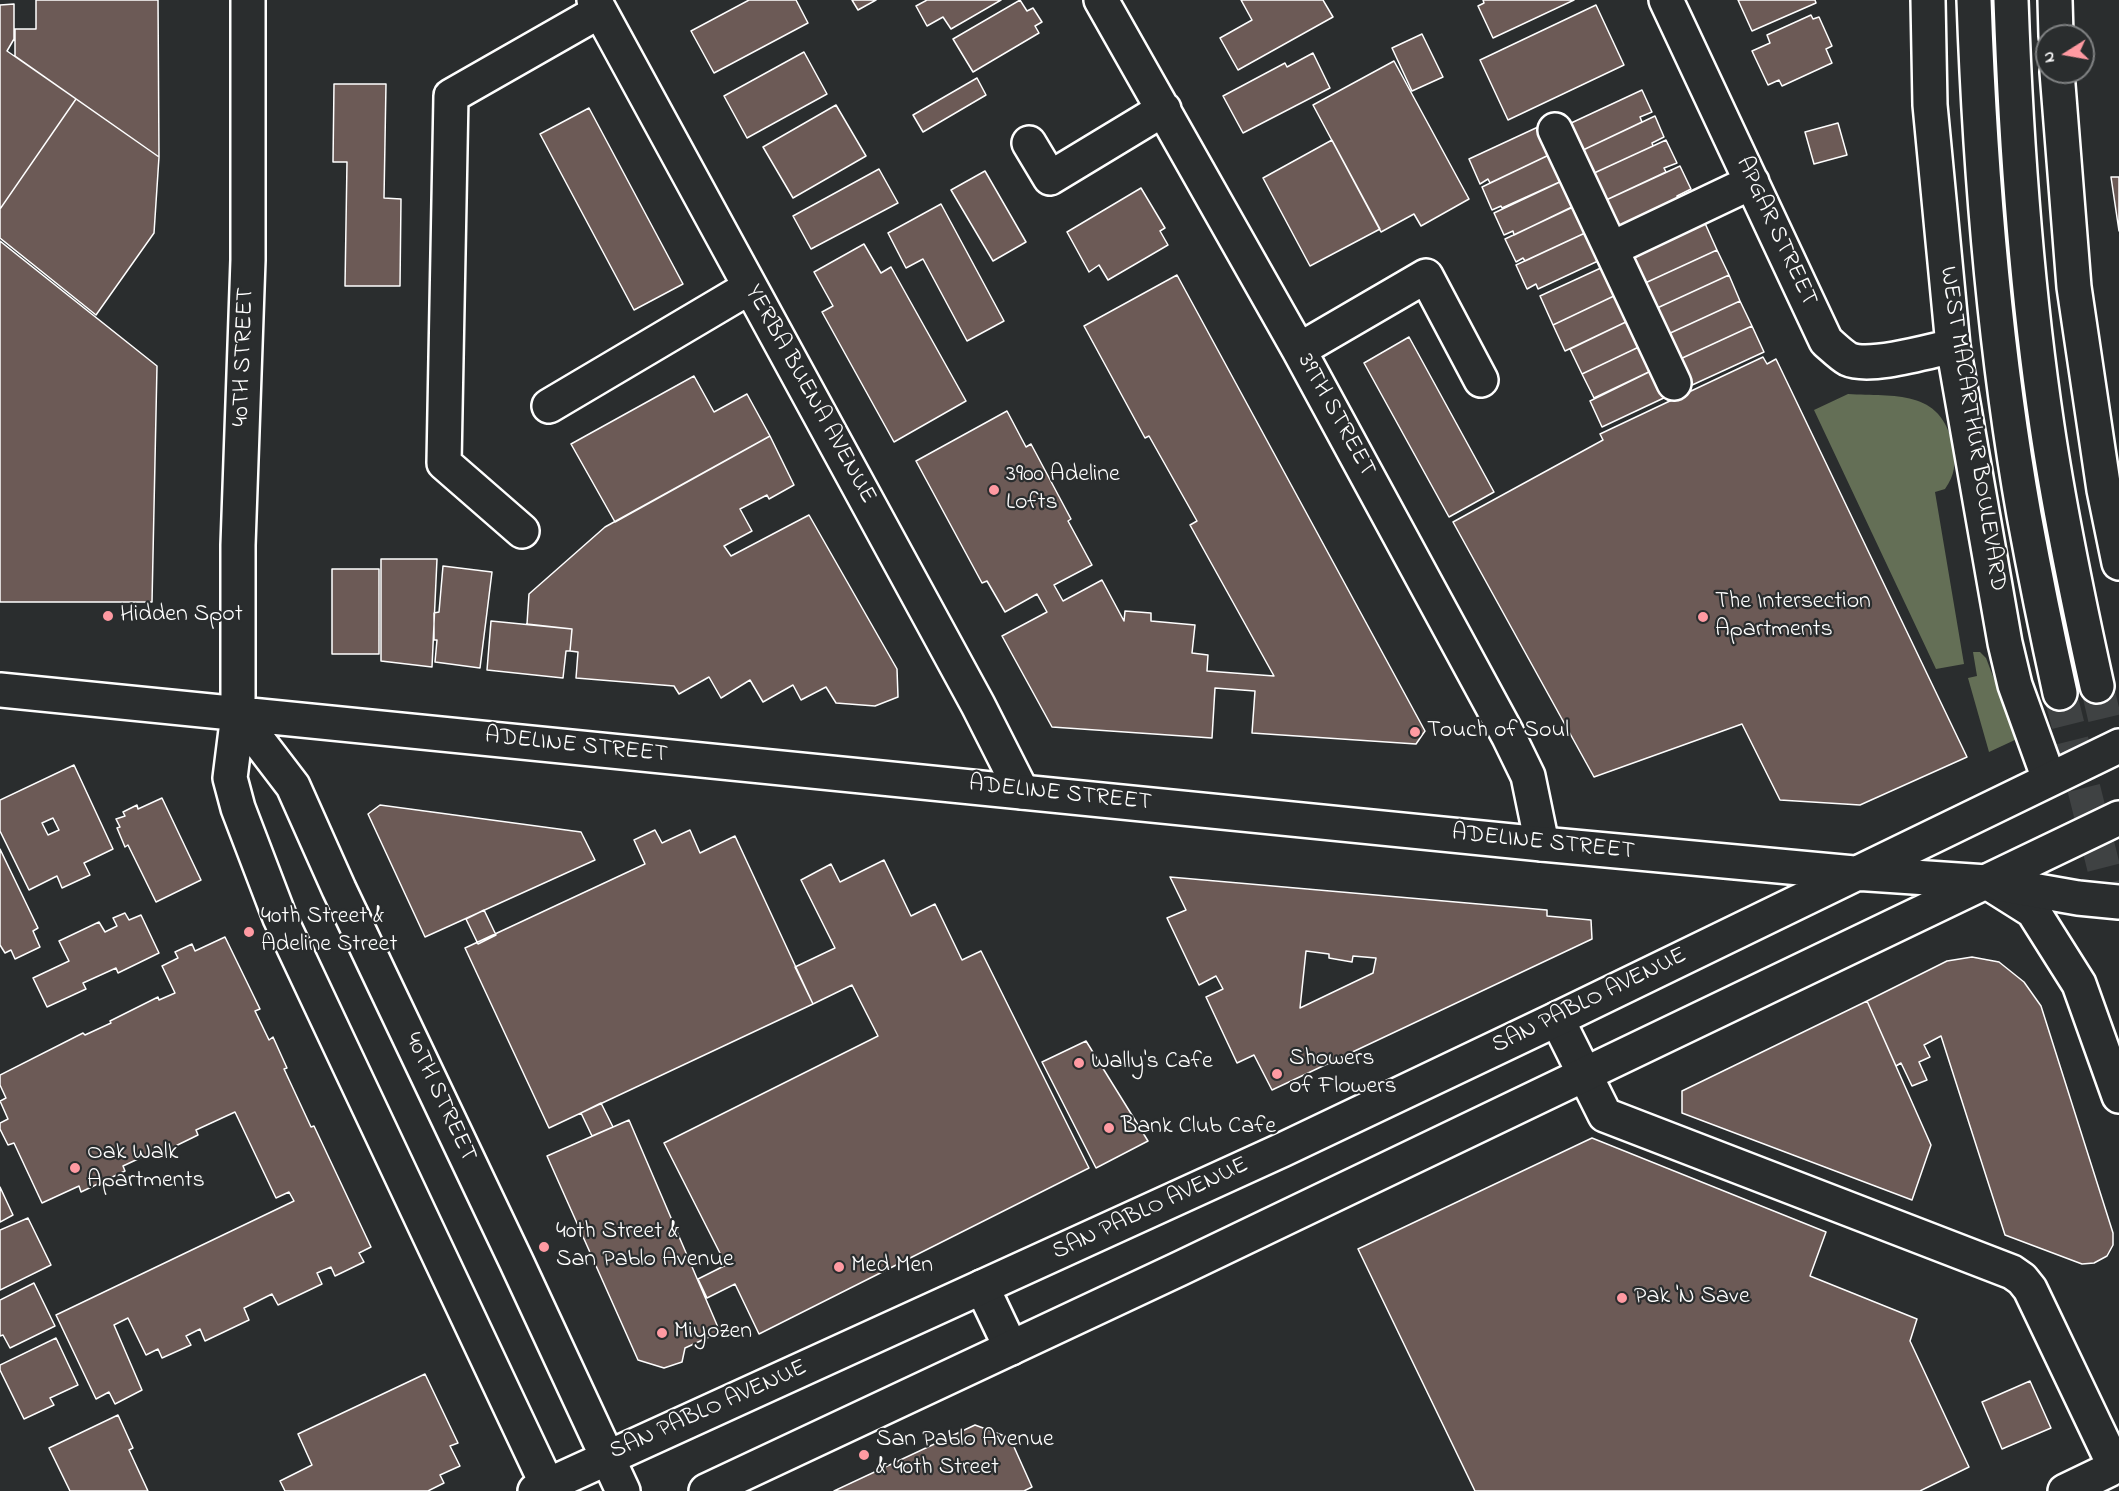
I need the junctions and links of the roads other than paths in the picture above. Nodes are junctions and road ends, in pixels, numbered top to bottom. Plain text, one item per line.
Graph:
1 (248, 0) edge
2 (1101, 0) edge
3 (1666, 0) edge
4 (1928, 0) edge
5 (1974, 0) edge
6 (2011, 0) edge
7 (2055, 0) edge
8 (597, 5) edge
9 (2056, 24) edge
10 (2058, 84) edge
11 (1164, 109) junction
12 (1555, 130) dead end
13 (1029, 143) dead end
14 (1752, 182) junction
15 (1611, 249) junction
16 (750, 287) junction
17 (1953, 346) junction
18 (1299, 350) junction
19 (1481, 380) dead end
20 (1674, 383) dead end
21 (549, 406) dead end
22 (522, 531) dead end
23 (2119, 563) edge
24 (2097, 686) tunnel mouth
25 (0, 690) edge
26 (2060, 693) tunnel mouth
27 (238, 714) junction
28 (2119, 746) edge
29 (2049, 778) junction
30 (1022, 792) junction
31 (2119, 818) edge
32 (1542, 844) junction
33 (1854, 873) junction
34 (1987, 882) junction
35 (2119, 902) edge
36 (1557, 1019) junction
37 (1584, 1074) junction
38 (2119, 1096) edge
39 (982, 1287) junction
40 (1011, 1348) junction
41 (608, 1457) junction
42 (2117, 1466) edge
43 (544, 1489) edge
44 (623, 1491) edge
45 (706, 1491) edge
46 (2065, 1491) edge

1 - 27 main road, 40TH STREET
2 - 11 main road, 39TH STREET
3 - 14 main road, APGAR STREET
4 - 17 main road, WEST MACARTHUR BOULEVARD
5 - 26 main road
6 - 24 main road
7 - 9 main road
8 - 16 main road, YERBA BUENA AVENUE
8 - 22 main road
10 - 23 main road
11 - 13 main road
11 - 18 main road, 39TH STREET
12 - 15 main road
14 - 15 main road
14 - 17 main road, APGAR STREET
15 - 20 main road
16 - 21 main road
16 - 30 main road, YERBA BUENA AVENUE
17 - 29 main road, WEST MACARTHUR BOULEVARD
18 - 19 main road
18 - 32 main road, 39TH STREET
25 - 27 main road, ADELINE STREET
27 - 30 main road, ADELINE STREET
27 - 41 main road, 40TH STREET
27 - 43 main road, 40TH STREET
28 - 29 main road, SAN PABLO AVENUE
29 - 33 main road, SAN PABLO AVENUE
30 - 32 main road, ADELINE STREET
31 - 34 main road
32 - 33 main road, ADELINE STREET
33 - 34 main road, ADELINE STREET
33 - 36 main road, SAN PABLO AVENUE
34 - 35 main road, ADELINE STREET
34 - 37 main road
34 - 38 main road
36 - 37 main road
36 - 39 main road, SAN PABLO AVENUE
37 - 40 main road
37 - 42 main road
39 - 40 main road
39 - 41 main road, SAN PABLO AVENUE
40 - 45 main road
41 - 43 main road, SAN PABLO AVENUE
41 - 44 main road, 40TH STREET
42 - 46 main road

